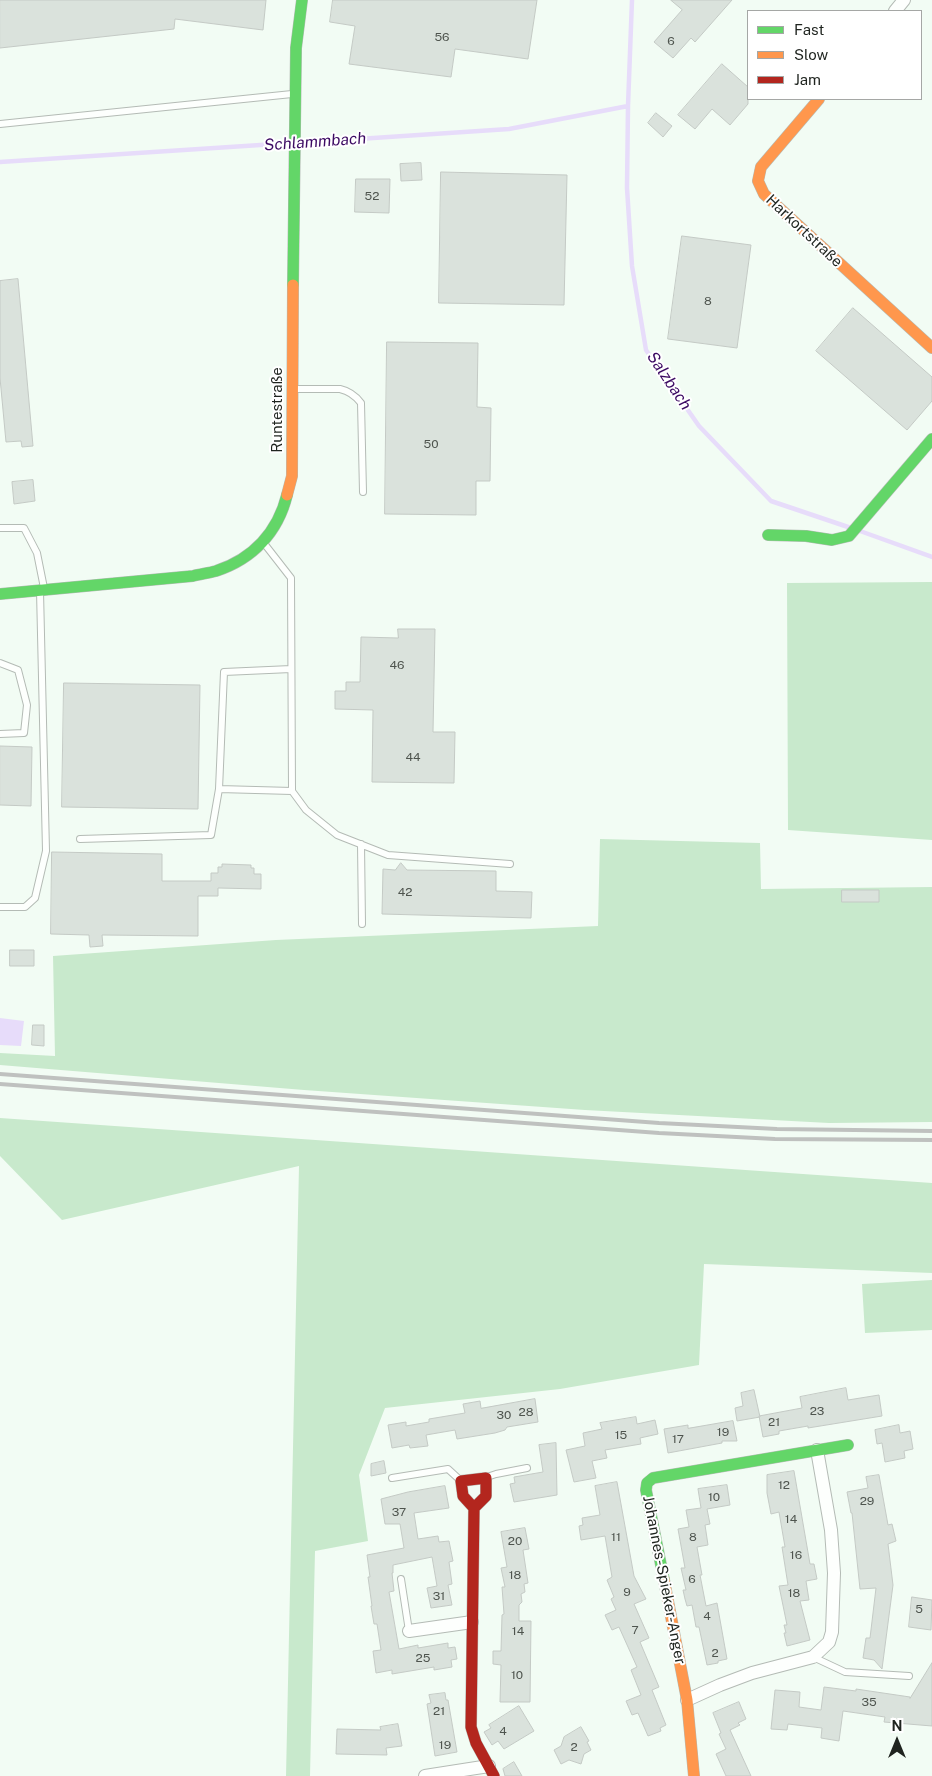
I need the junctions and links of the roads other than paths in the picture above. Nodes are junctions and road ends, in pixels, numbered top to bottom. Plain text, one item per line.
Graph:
1 (302, 0) edge
2 (904, 0) edge
3 (895, 10) edge
4 (294, 94) junction
5 (819, 100) edge
6 (0, 124) edge
7 (932, 348) edge
8 (292, 388) junction
9 (932, 439) edge
10 (363, 492) dead end
11 (0, 528) edge
12 (768, 535) dead end
13 (263, 541) junction
14 (42, 589) junction
15 (0, 594) edge
16 (0, 663) edge
17 (291, 668) junction
18 (0, 734) edge
19 (219, 789) junction
20 (292, 791) junction
21 (80, 839) dead end
22 (361, 844) junction
23 (510, 864) dead end
24 (0, 907) edge
25 (362, 924) dead end
26 (848, 1445) dead end
27 (817, 1450) junction
28 (527, 1468) dead end
29 (392, 1478) dead end
30 (486, 1478) junction
31 (461, 1481) junction
32 (474, 1508) junction
33 (401, 1579) dead end
34 (472, 1622) junction
35 (409, 1631) joint
36 (813, 1657) junction
37 (909, 1676) dead end
38 (687, 1700) junction
39 (491, 1771) edge
40 (425, 1776) edge
41 (694, 1776) edge

1 - 4 street, Runtestraße
2 - 3 street
4 - 6 lane
4 - 8 street, Runtestraße
5 - 7 street, Harkortstraße
8 - 10 lane
8 - 13 street, Runtestraße
9 - 12 street
11 - 14 lane
13 - 14 street, Runtestraße
13 - 17 lane
14 - 15 street, Runtestraße
14 - 24 lane
16 - 18 lane
17 - 19 lane
17 - 20 lane
19 - 20 lane
19 - 21 lane
20 - 22 lane
22 - 23 lane
22 - 25 lane
26 - 27 street, Johannes-Spieker-Anger
27 - 36 street
27 - 38 street, Johannes-Spieker-Anger
28 - 30 lane
29 - 31 lane
30 - 31 street
30 - 32 street
31 - 32 street
32 - 34 street
33 - 35 lane
34 - 35 street
34 - 39 street
36 - 37 lane
36 - 38 street
38 - 41 street, Johannes-Spieker-Anger
39 - 40 street

